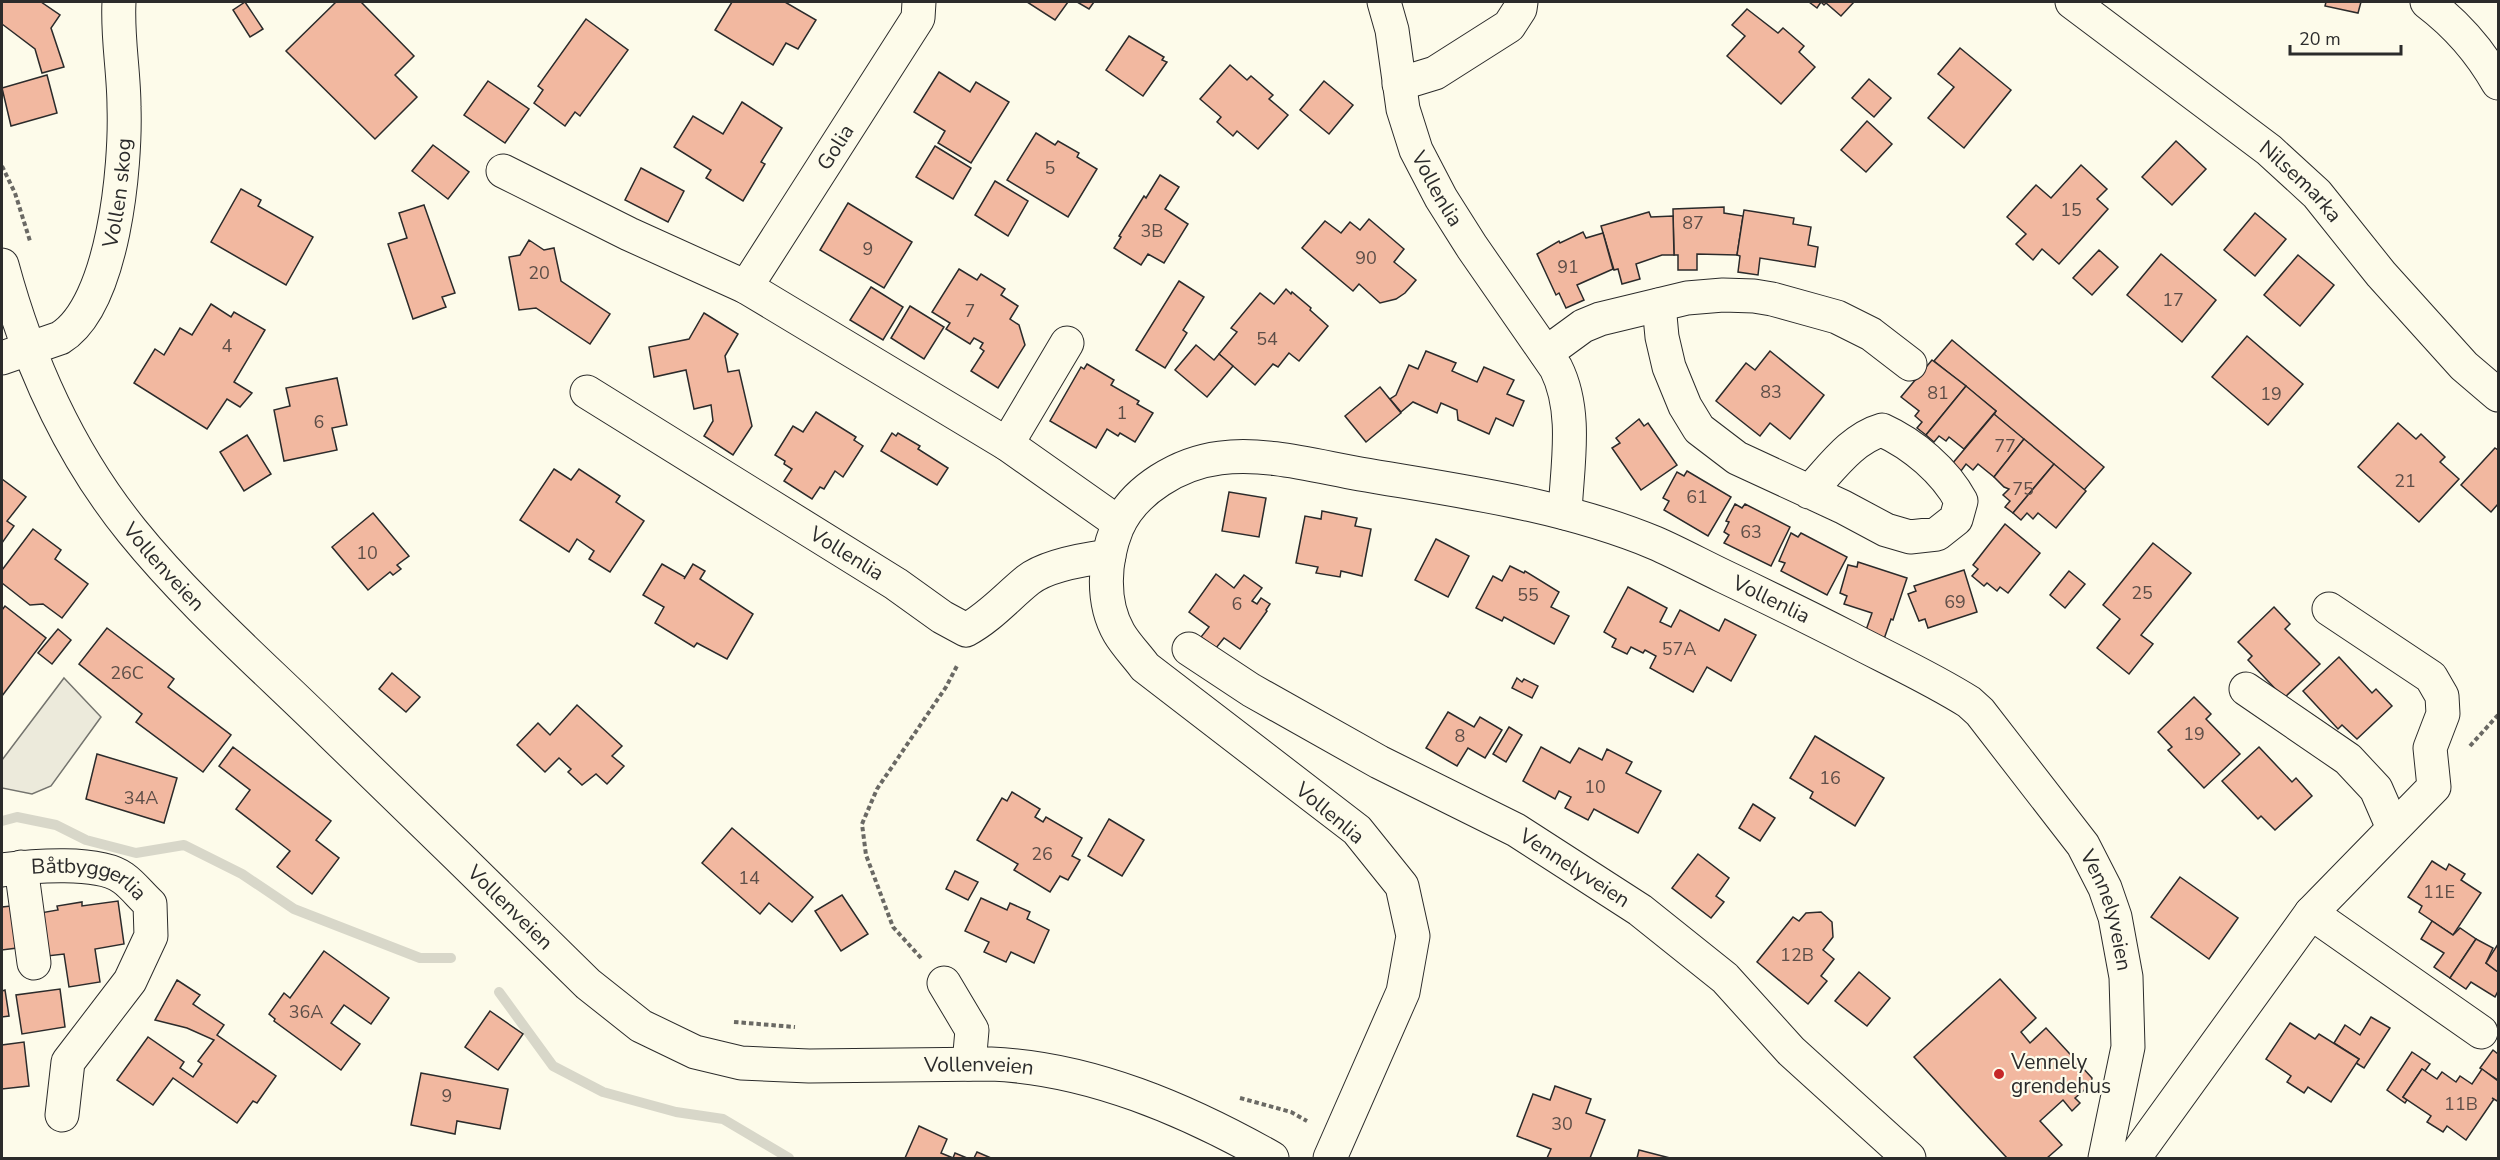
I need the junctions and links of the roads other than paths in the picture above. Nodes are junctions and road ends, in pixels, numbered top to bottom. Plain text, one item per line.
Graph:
1 (119, 2) edge
2 (1384, 2) edge
3 (1521, 2) edge
4 (2072, 2) edge
5 (2427, 2) edge
6 (919, 3) edge
7 (2499, 83) edge
8 (1399, 84) junction
9 (503, 171) dead end
10 (2, 265) edge
11 (747, 287) junction
12 (1659, 305) junction
13 (1067, 343) dead end
14 (15, 353) edge
15 (1546, 353) junction
16 (1910, 364) dead end
17 (587, 392) dead end
18 (2499, 395) edge
19 (1007, 444) junction
20 (1809, 492) dead end
21 (1565, 513) junction
22 (1119, 523) junction
23 (1109, 556) junction
24 (2329, 609) dead end
25 (1189, 649) dead end
26 (2246, 688) dead end
27 (1969, 702) joint
28 (2393, 828) junction
29 (11, 869) edge
30 (2311, 913) junction
31 (34, 963) dead end
32 (944, 983) road end
33 (2481, 1032) dead end
34 (969, 1064) junction
35 (62, 1115) dead end
36 (1334, 1148) edge
37 (1272, 1158) edge
38 (1909, 1158) edge
39 (2105, 1158) edge
40 (2134, 1158) edge

1 - 14 street, Vollen skog
2 - 8 street, Vollenlia
3 - 8 street
4 - 18 street, Nilsemarka
5 - 7 street
6 - 11 street, Golia
8 - 15 street, Vollenlia
9 - 11 street
10 - 14 street, Vollenveien
11 - 19 street
12 - 15 street
12 - 16 street
12 - 20 street
13 - 19 street
14 - 34 street, Vollenveien
15 - 21 street, Vollenlia
17 - 23 street, Vollenlia
19 - 22 street
21 - 22 street, Vollenlia
21 - 27 street, Vollenlia
22 - 23 street, Vollenlia
23 - 36 street, Vollenlia
24 - 28 street
25 - 38 street, Vennelyveien
26 - 28 street
27 - 39 street, Vennelyveien
28 - 30 street
29 - 31 street
29 - 35 street, Båtbyggerlia
30 - 33 street
30 - 40 street
32 - 34 street
34 - 37 street, Vollenveien

